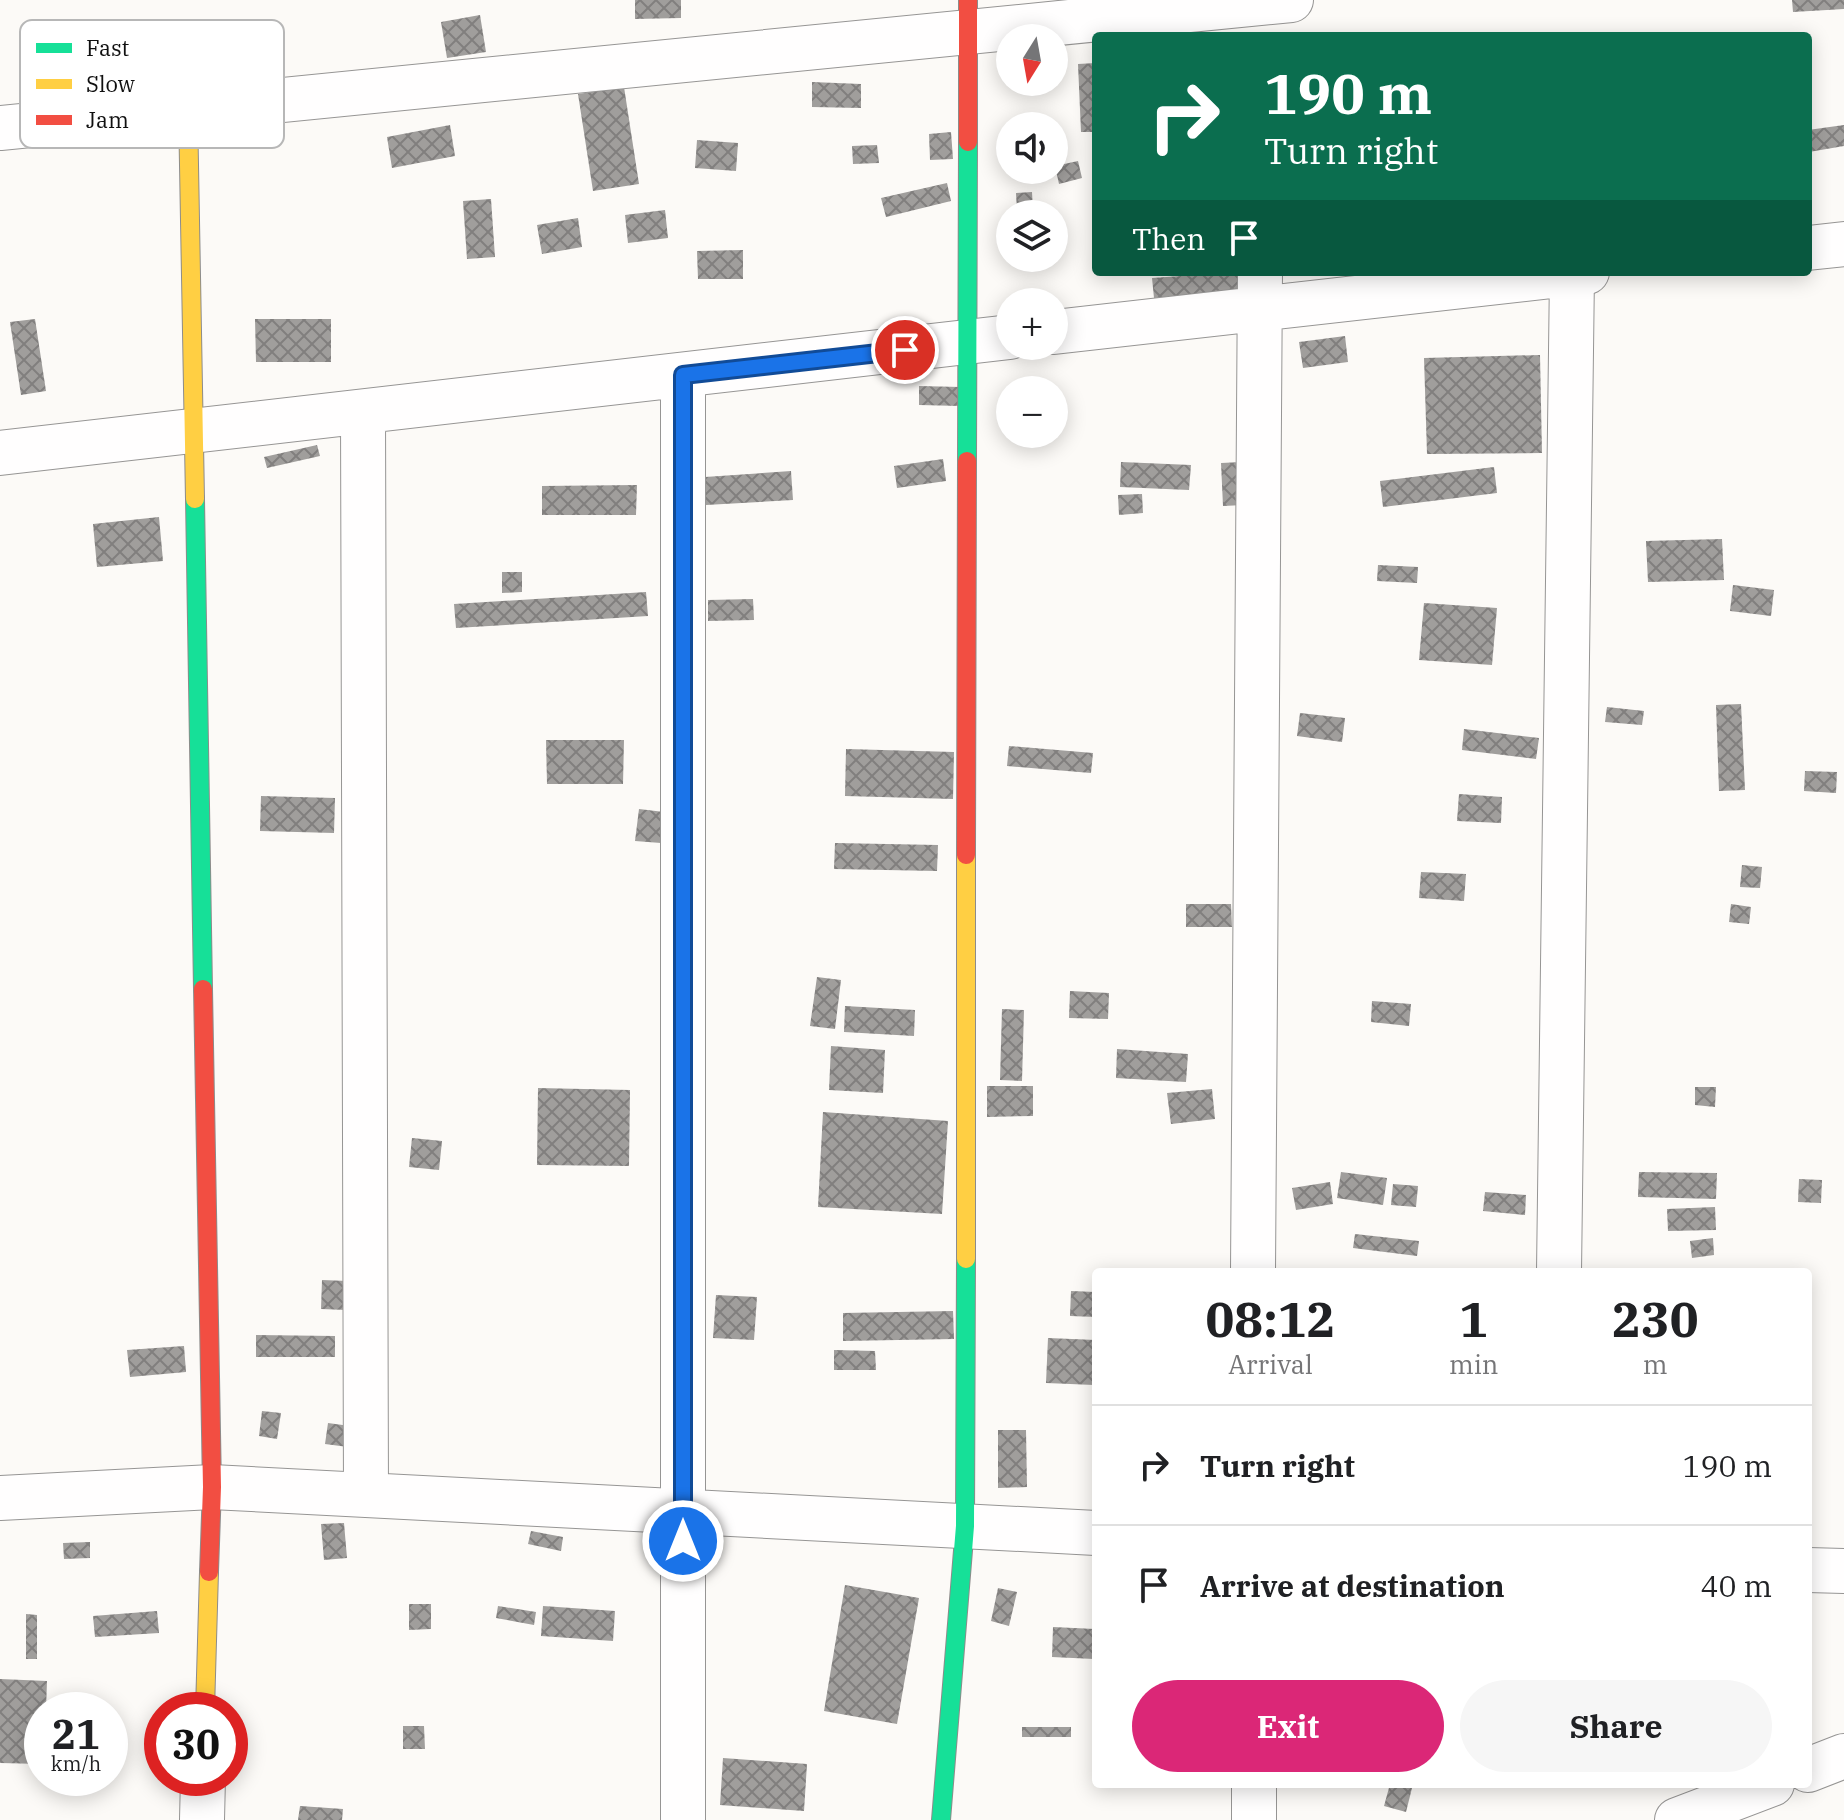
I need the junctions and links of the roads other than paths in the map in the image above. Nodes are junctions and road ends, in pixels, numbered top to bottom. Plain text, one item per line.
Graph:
1 (1268, 10) edge
2 (969, 16) edge
3 (284, 98) edge
4 (20, 126) edge
5 (0, 128) edge
6 (189, 148) edge
7 (1844, 244) edge
8 (1812, 248) edge
9 (1524, 276) edge
10 (1580, 276) edge
11 (1260, 290) edge
12 (1068, 329) edge
13 (989, 340) edge
14 (683, 375) junction
15 (363, 412) junction
16 (194, 431) junction
17 (0, 453) edge
18 (1253, 1268) edge
19 (1559, 1268) edge
20 (212, 1487) junction
21 (366, 1495) junction
22 (0, 1498) edge
23 (683, 1510) junction
24 (965, 1526) junction
25 (1092, 1533) edge
26 (1812, 1570) edge
27 (1844, 1571) edge
28 (206, 1692) edge
29 (1844, 1756) edge
30 (1812, 1768) edge
31 (1254, 1788) edge
32 (1761, 1788) edge
33 (203, 1796) edge
34 (202, 1820) edge
35 (683, 1820) edge
36 (941, 1820) edge
37 (1254, 1820) edge
38 (1677, 1820) edge

1 - 2 street
2 - 3 street
2 - 13 street
4 - 5 street
6 - 16 street
7 - 8 street
9 - 11 street
10 - 19 street
11 - 12 street
11 - 18 street
13 - 14 street
13 - 24 street
14 - 15 street
14 - 23 street
15 - 16 street
15 - 21 street
16 - 17 street
16 - 20 street
20 - 21 street
20 - 22 street
20 - 28 street
21 - 23 street
23 - 24 street
23 - 35 street
24 - 25 street
24 - 36 street
26 - 27 street
29 - 30 street
31 - 37 street
32 - 38 street
33 - 34 street

